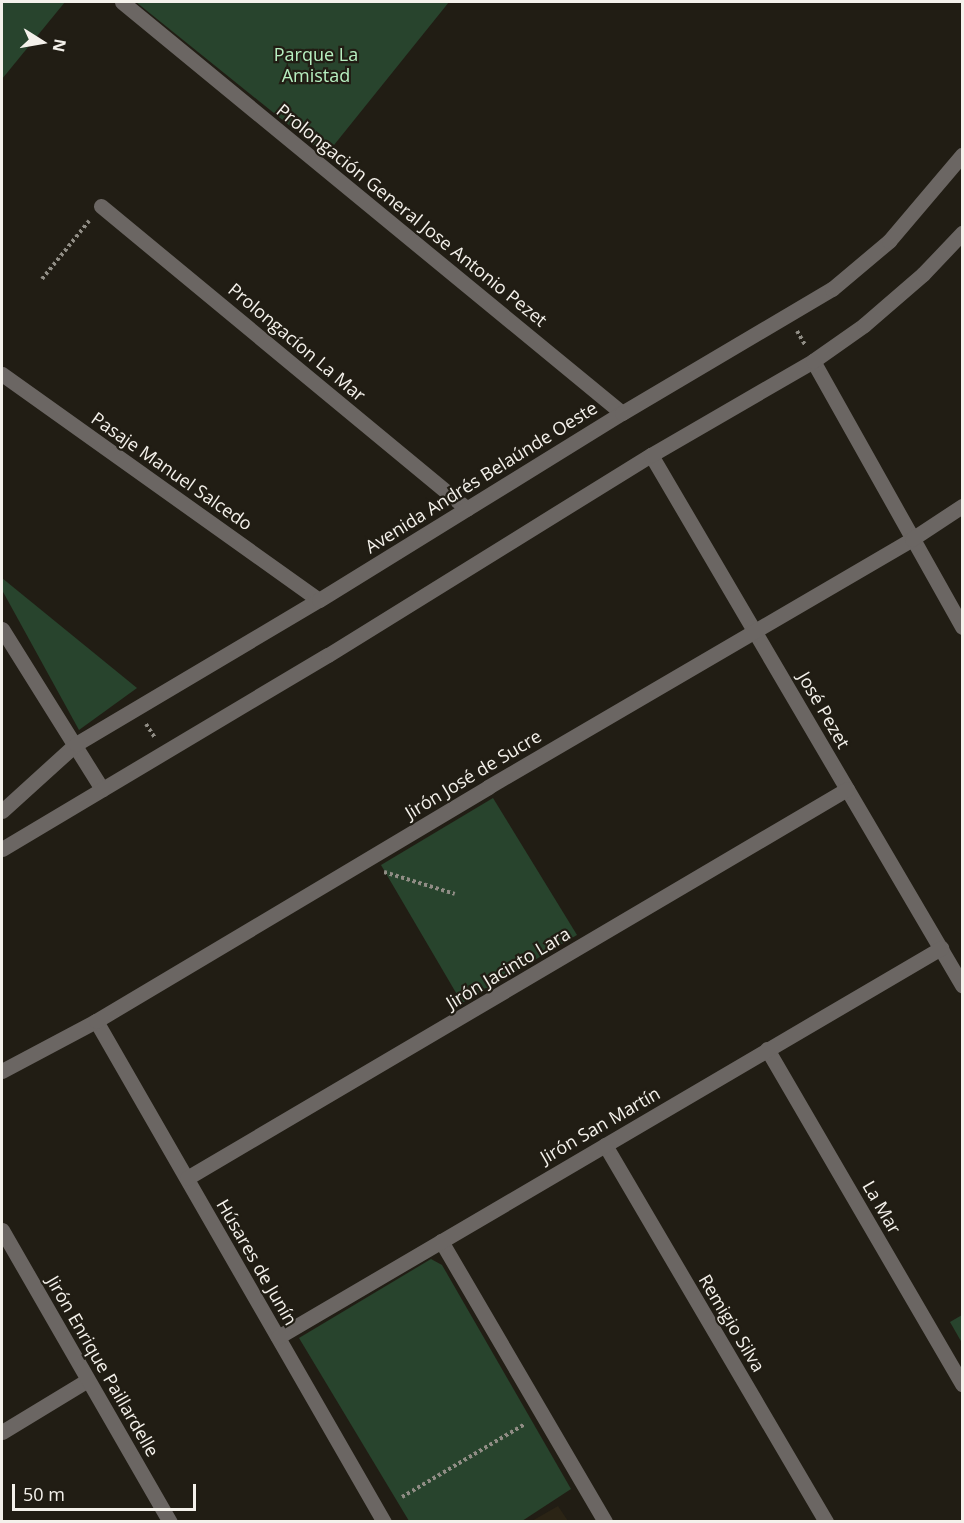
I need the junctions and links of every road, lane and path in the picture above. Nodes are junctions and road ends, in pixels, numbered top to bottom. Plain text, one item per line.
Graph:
1 (122, 2) edge
2 (963, 154) edge
3 (956, 173) edge
4 (101, 206) joint
5 (963, 233) edge
6 (42, 279) dead end
7 (789, 314) junction
8 (813, 361) junction
9 (2, 374) edge
10 (622, 413) junction
11 (651, 455) junction
12 (963, 506) edge
13 (467, 509) junction
14 (912, 539) junction
15 (319, 600) junction
16 (963, 627) edge
17 (2, 629) edge
18 (755, 631) junction
19 (135, 709) junction
20 (76, 744) junction
21 (165, 752) junction
22 (102, 789) junction
23 (847, 789) junction
24 (2, 811) edge
25 (2, 849) edge
26 (358, 865) junction
27 (455, 894) dead end
28 (941, 948) junction
29 (963, 985) edge
30 (96, 1021) junction
31 (768, 1049) junction
32 (2, 1071) edge
33 (605, 1145) junction
34 (187, 1178) junction
35 (2, 1230) edge
36 (441, 1241) junction
37 (278, 1337) junction
38 (88, 1380) junction
39 (963, 1384) edge
40 (525, 1425) dead end
41 (2, 1432) edge
42 (402, 1497) dead end
43 (170, 1521) edge
44 (384, 1521) edge
45 (605, 1521) edge
46 (826, 1521) edge

1 - 10 street, Prolongación General Jose Antonio Pezet
2 - 3 street, Avenida Andrés Belaúnde Oeste
3 - 7 street, Avenida Andrés Belaúnde Oeste
4 - 6 path
4 - 13 street, Prolongacíon La Mar
5 - 8 street
7 - 8 path
7 - 10 street, Avenida Andrés Belaúnde Oeste
8 - 11 street
8 - 14 street
9 - 15 street, Pasaje Manuel Salcedo
10 - 13 street, Avenida Andrés Belaúnde Oeste
11 - 18 street, José Pezet
11 - 21 street
12 - 14 street, Jirón José de Sucre
13 - 15 street, Avenida Andrés Belaúnde Oeste
14 - 16 street
14 - 18 street, Jirón José de Sucre
15 - 19 street, Avenida Andrés Belaúnde Oeste
17 - 20 street
18 - 23 street, José Pezet
18 - 26 street, Jirón José de Sucre
19 - 20 street, Avenida Andrés Belaúnde Oeste
19 - 21 path
20 - 22 street
20 - 24 street, Avenida Andrés Belaúnde Oeste
21 - 22 street
22 - 25 street
23 - 28 street, José Pezet
23 - 34 street, Jirón Jacinto Lara
26 - 27 path
26 - 30 street, Jirón José de Sucre
28 - 29 street, José Pezet
28 - 31 street, Jirón San Martín
30 - 32 street, Jirón José de Sucre
30 - 34 street, Húsares de Junín
31 - 33 street, Jirón San Martín
31 - 39 street, La Mar
33 - 36 street, Jirón San Martín
33 - 46 street, Remigio Silva
34 - 37 street, Húsares de Junín
35 - 38 street, Jirón Enrique Paillardelle
36 - 37 street, Jirón San Martín
36 - 45 street
37 - 44 street, Húsares de Junín
38 - 41 street
38 - 43 street, Jirón Enrique Paillardelle
40 - 42 path

